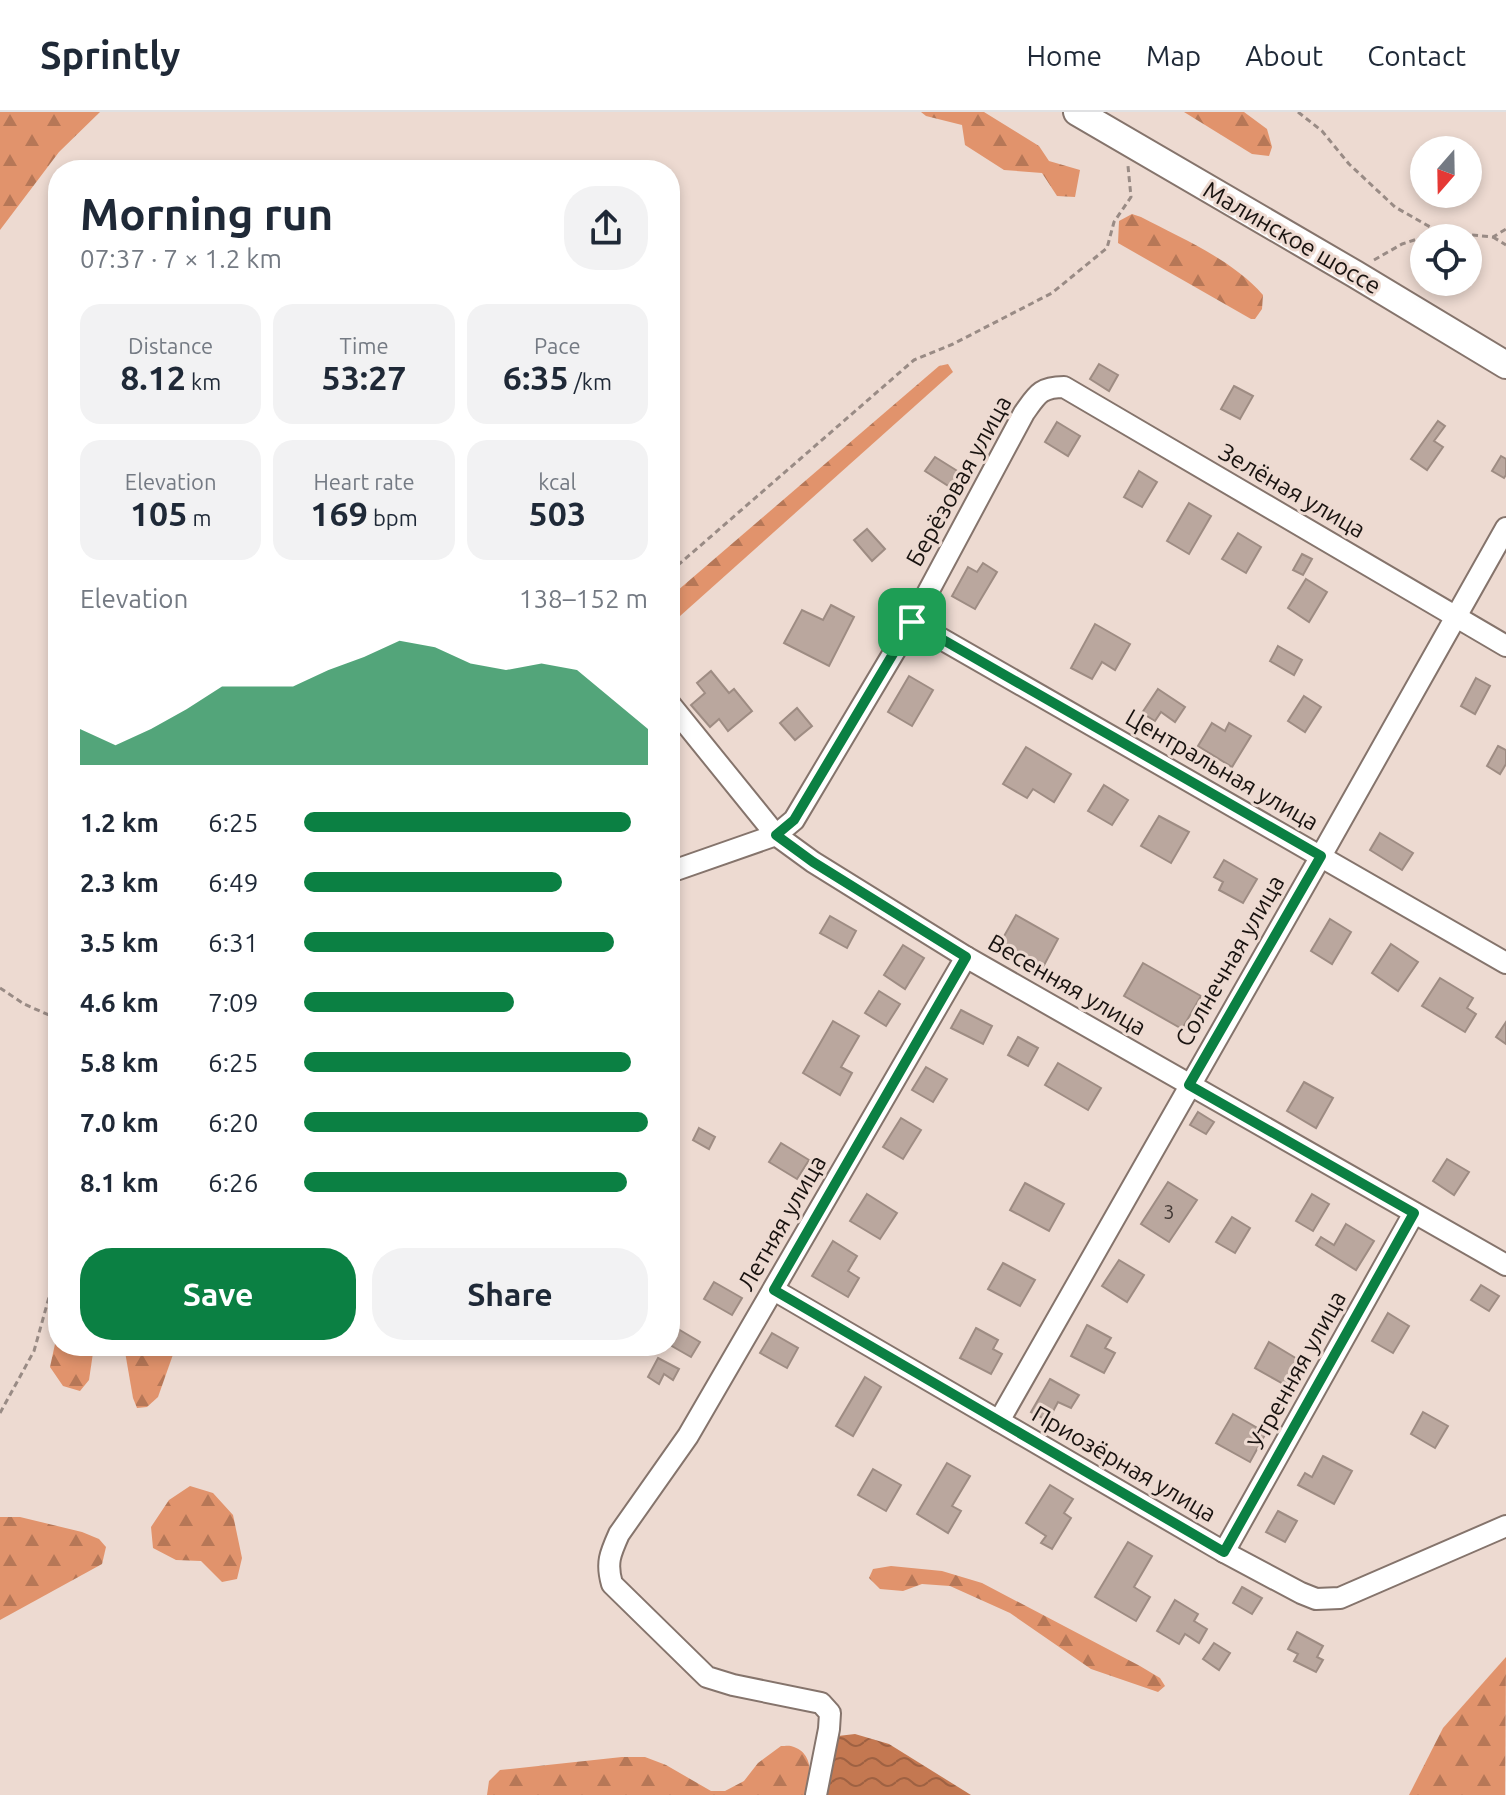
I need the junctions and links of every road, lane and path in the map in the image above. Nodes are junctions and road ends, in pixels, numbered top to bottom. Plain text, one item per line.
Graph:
1 (1077, 112) edge
2 (1298, 112) edge
3 (1125, 140) junction
4 (1425, 224) edge
5 (1506, 229) edge
6 (1482, 236) edge
7 (1493, 237) junction
8 (1410, 241) edge
9 (1506, 245) edge
10 (1355, 274) junction
11 (1506, 365) edge
12 (1050, 387) joint
13 (1506, 528) edge
14 (680, 563) edge
15 (1455, 617) junction
16 (912, 622) junction
17 (1506, 646) edge
18 (680, 716) edge
19 (776, 835) junction
20 (1321, 856) junction
21 (680, 869) edge
22 (966, 957) junction
23 (1506, 963) edge
24 (0, 988) edge
25 (48, 1015) edge
26 (1189, 1085) junction
27 (1414, 1213) junction
28 (1506, 1265) edge
29 (774, 1290) junction
30 (48, 1301) edge
31 (0, 1413) edge
32 (999, 1421) junction
33 (1506, 1526) edge
34 (1224, 1552) junction
35 (816, 1795) edge

1 - 3 main road, Малинское шоссе
2 - 4 path
3 - 10 main road, Малинское шоссе
3 - 14 path
5 - 7 path
6 - 7 path
7 - 9 path
8 - 10 path
10 - 11 main road, Малинское шоссе
12 - 15 street, Зелёная улица
12 - 16 street, Берёзовая улица
13 - 15 street, Солнечная улица
15 - 17 street, Зелёная улица
15 - 20 street, Солнечная улица
16 - 19 street, Берёзовая улица
16 - 20 street, Центральная улица
18 - 19 street, Весенняя улица
19 - 21 street, Берёзовая улица
19 - 22 street, Весенняя улица
20 - 23 street, Центральная улица
20 - 26 street, Солнечная улица
22 - 26 street, Весенняя улица
22 - 29 street, Летняя улица
24 - 25 path
26 - 27 street, Весенняя улица
26 - 32 street, Солнечная улица
27 - 28 street, Весенняя улица
27 - 34 street, Утренняя улица
29 - 32 street, Приозёрная улица
29 - 35 street, Летняя улица
30 - 31 path
32 - 34 street, Приозёрная улица
33 - 34 street, Приозёрная улица

